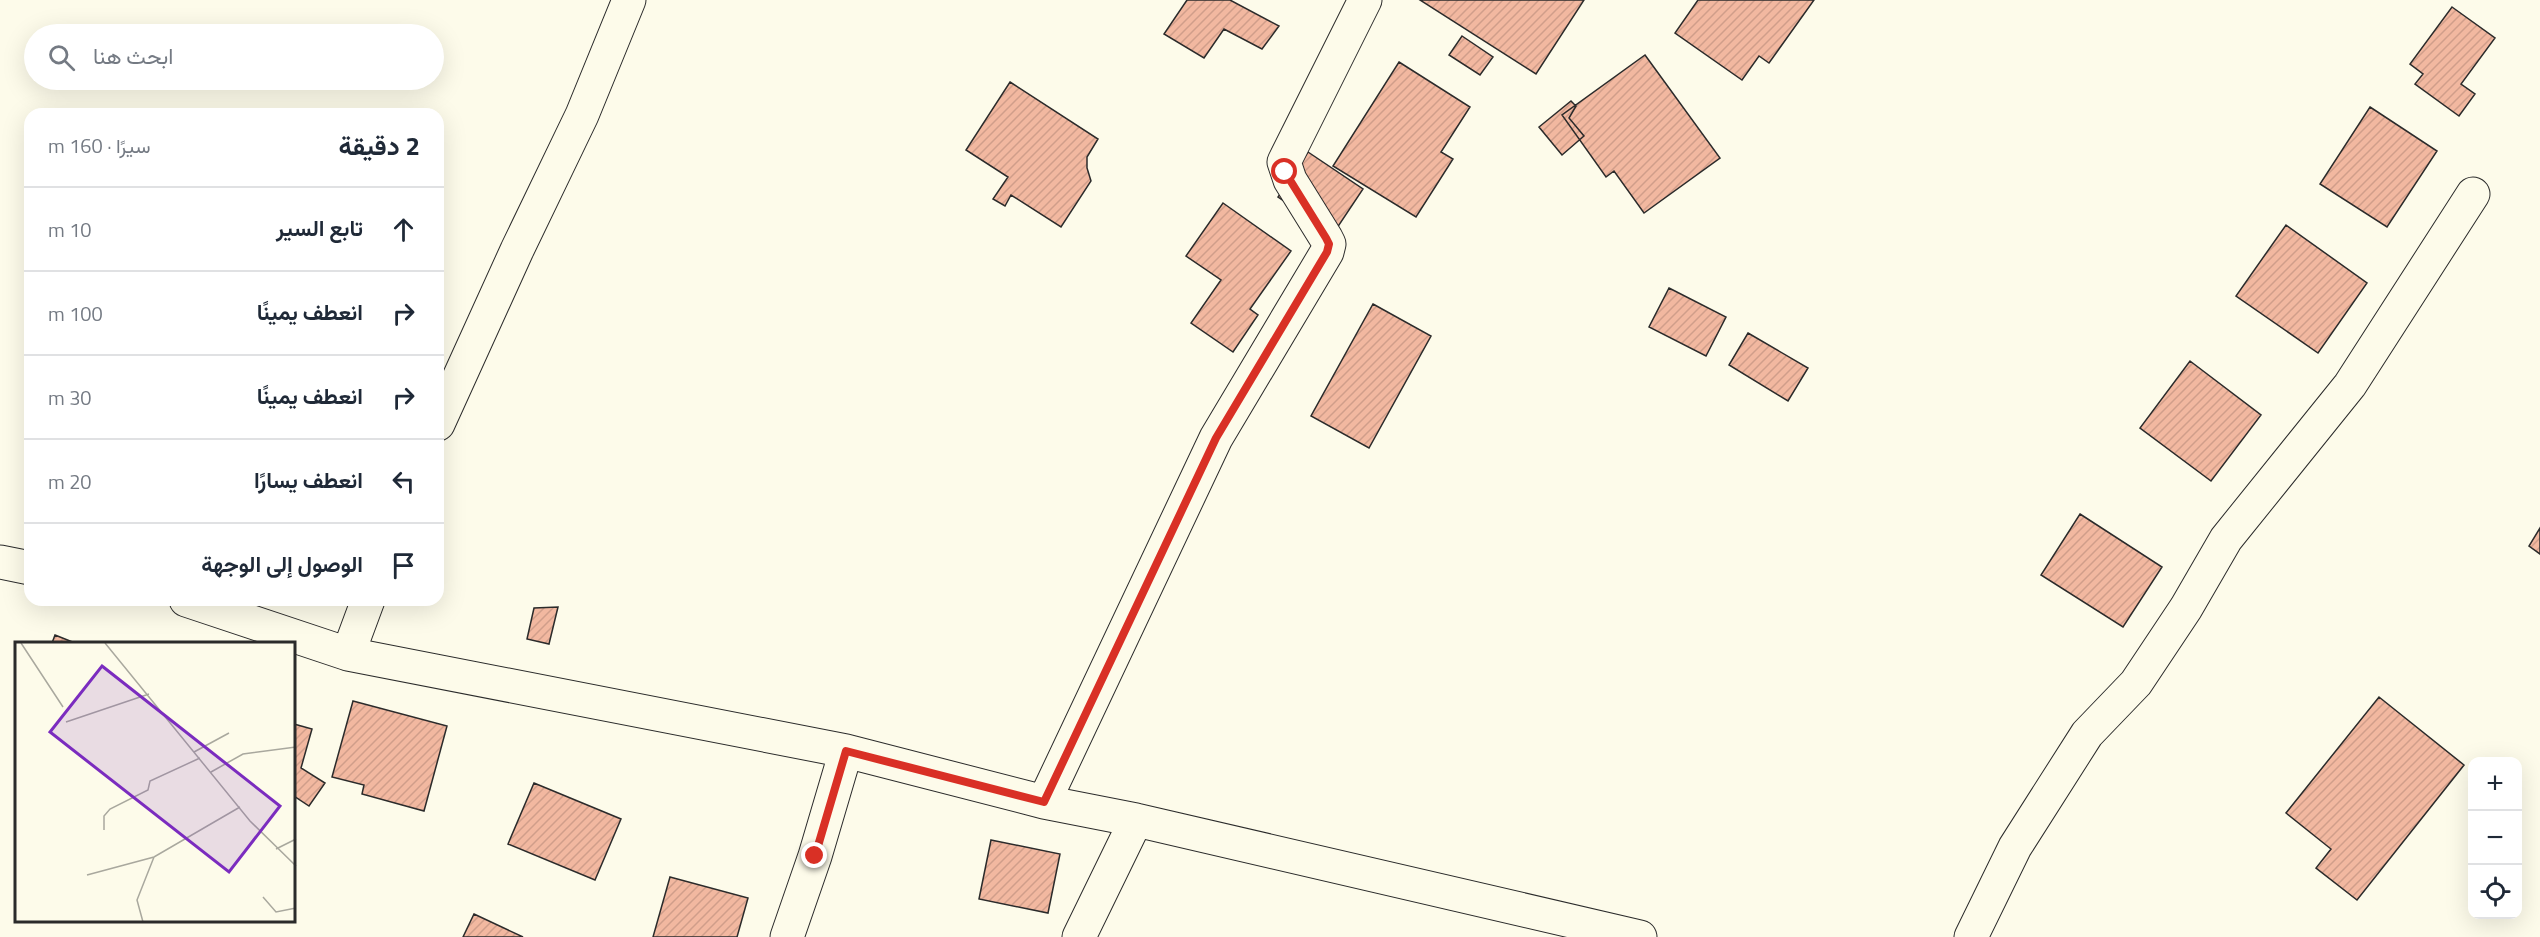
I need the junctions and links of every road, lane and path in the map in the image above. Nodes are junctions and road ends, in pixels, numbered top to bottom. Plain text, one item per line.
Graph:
1 (629, 0) edge
2 (1365, 0) edge
3 (2473, 194) dead end
4 (444, 410) edge
5 (0, 562) edge
6 (24, 567) edge
7 (204, 606) edge
8 (366, 606) edge
9 (348, 654) junction
10 (846, 751) junction
11 (1044, 802) junction
12 (1136, 820) junction
13 (787, 937) edge
14 (1079, 937) edge
15 (1640, 937) edge
16 (1971, 937) edge

1 - 4 street
2 - 11 street
3 - 16 street
5 - 6 street
7 - 9 street
8 - 9 street
9 - 10 street
10 - 11 street
10 - 13 street
11 - 12 street
12 - 14 street
12 - 15 street

